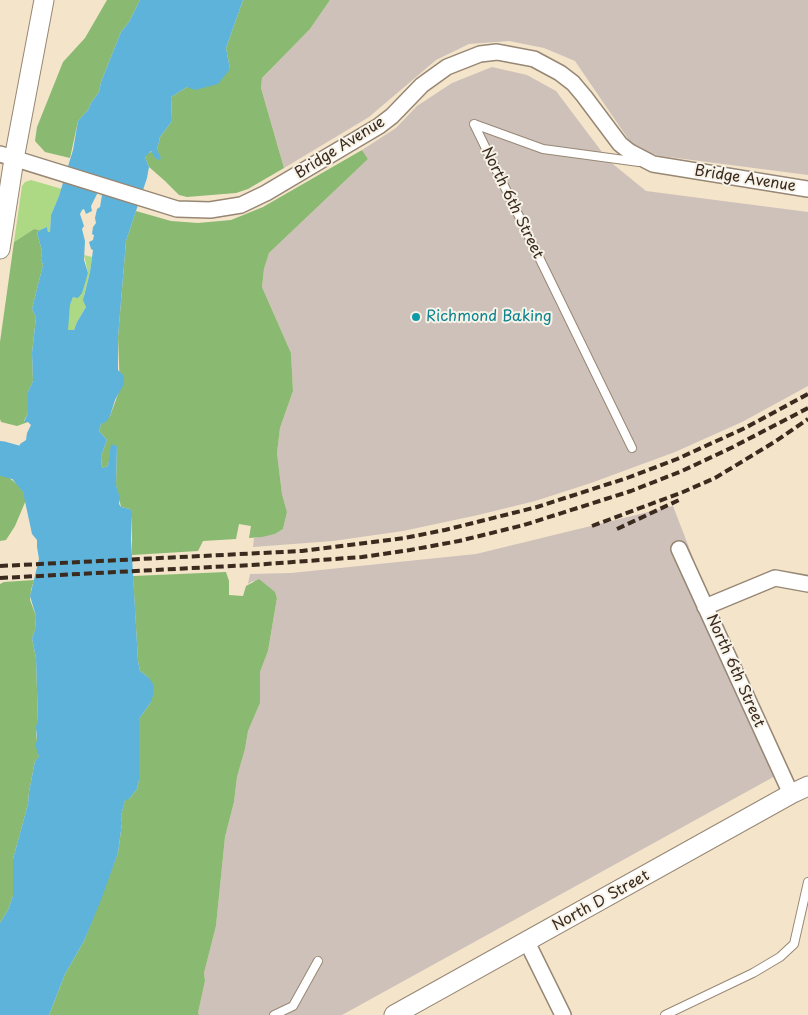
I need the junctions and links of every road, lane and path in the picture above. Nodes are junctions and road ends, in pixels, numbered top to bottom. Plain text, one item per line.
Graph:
1 (44, 0) edge
2 (7, 157) edge
3 (653, 164) junction
4 (808, 189) edge
5 (0, 249) edge
6 (632, 448) dead end
7 (679, 549) dead end
8 (808, 584) edge
9 (705, 606) junction
10 (799, 790) edge
11 (808, 882) edge
12 (527, 942) junction
13 (318, 961) dead end
14 (396, 1014) edge
15 (274, 1015) edge
16 (563, 1015) edge
17 (665, 1015) edge

1 - 2 street
2 - 3 street, Bridge Avenue
2 - 5 street
3 - 4 street, Bridge Avenue
3 - 6 lane, North 6th Street
7 - 9 street, North 6th Street
8 - 9 street
9 - 10 street, North 6th Street
10 - 12 street, North D Street
11 - 17 lane
12 - 14 street, North D Street
12 - 16 street
13 - 15 lane

